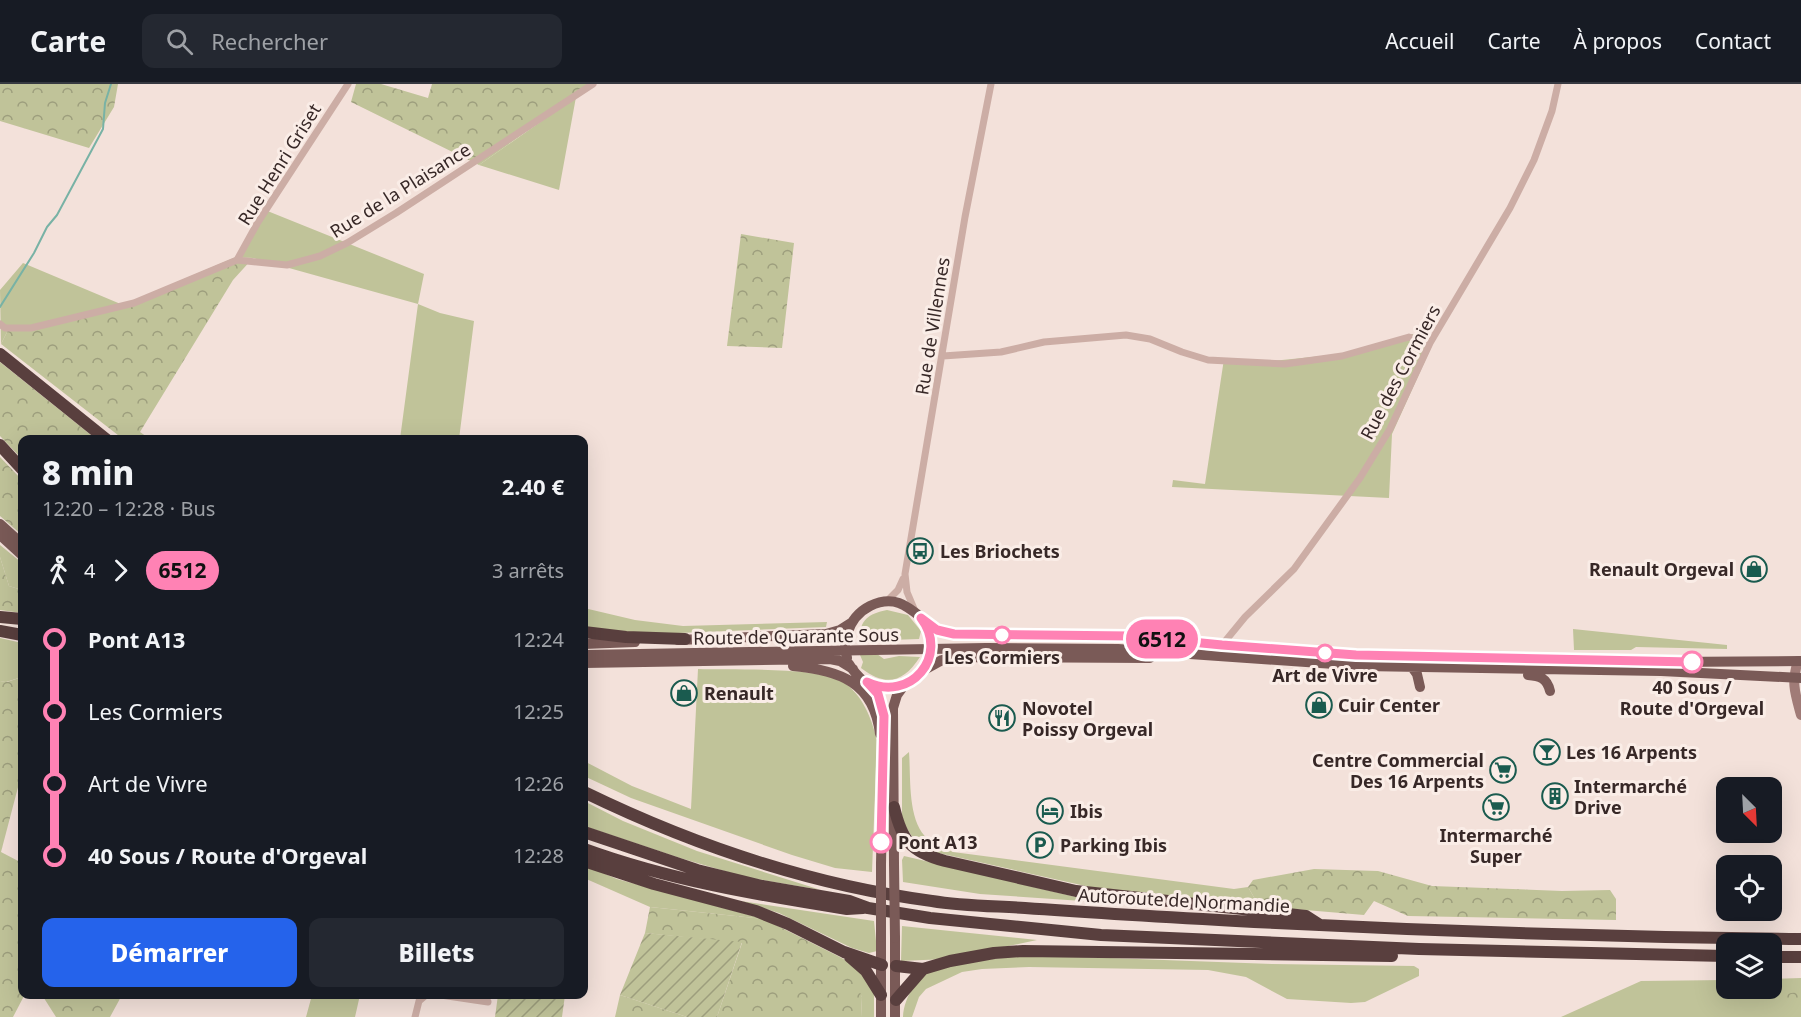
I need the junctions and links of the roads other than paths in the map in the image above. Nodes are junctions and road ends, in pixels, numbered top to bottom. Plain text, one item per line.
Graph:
1 (348, 84) edge
2 (593, 84) edge
3 (991, 84) edge
4 (1558, 84) edge
5 (237, 260) junction
6 (0, 324) edge
7 (1430, 343) junction
8 (0, 354) edge
9 (943, 356) junction
10 (101, 435) edge
11 (0, 445) edge
12 (18, 465) edge
13 (0, 524) edge
14 (0, 535) edge
15 (18, 540) edge
16 (18, 551) edge
17 (905, 574) junction
18 (886, 602) junction
19 (918, 614) junction
20 (0, 616) edge
21 (18, 618) edge
22 (852, 622) junction
23 (0, 631) edge
24 (1234, 631) junction
25 (588, 632) edge
26 (18, 634) edge
27 (685, 639) junction
28 (588, 644) edge
29 (1222, 645) junction
30 (1244, 647) junction
31 (588, 649) edge
32 (588, 655) edge
33 (1233, 657) junction
34 (739, 662) junction
35 (588, 663) edge
36 (1800, 663) edge
37 (925, 666) junction
38 (1412, 668) junction
39 (853, 669) junction
40 (1522, 669) junction
41 (1797, 678) edge
42 (867, 682) junction
43 (905, 684) junction
44 (1420, 687) dead end
45 (1550, 691) dead end
46 (1801, 715) edge
47 (882, 762) junction
48 (588, 794) edge
49 (894, 807) junction
50 (588, 833) edge
51 (588, 850) edge
52 (588, 862) edge
53 (868, 908) junction
54 (1321, 926) junction
55 (1801, 939) edge
56 (1419, 949) junction
57 (844, 952) junction
58 (1716, 956) edge
59 (1782, 957) edge
60 (1801, 957) edge
61 (882, 965) junction
62 (896, 966) junction
63 (923, 969) junction
64 (881, 995) junction
65 (421, 999) edge
66 (468, 999) edge
67 (896, 1000) junction
68 (488, 1002) dead end
69 (415, 1017) edge
70 (881, 1017) edge
71 (895, 1017) edge

1 - 5 street, Rue Henri Griset
2 - 5 street, Rue de la Plaisance
3 - 9 street, Rue de Villennes
4 - 7 street, Rue des Cormiers
5 - 6 street, Rue de la Plaisance
7 - 9 street
7 - 24 street, Rue des Cormiers
8 - 10 highway
9 - 17 street, Rue de Villennes
11 - 12 highway
13 - 15 main road
14 - 16 main road
17 - 18 street, Rue de Villennes
17 - 19 street, Rue de Villennes
18 - 19 main road
18 - 22 main road
19 - 29 main road
19 - 37 main road, bridge
20 - 21 highway
22 - 27 main road
22 - 39 main road, bridge
23 - 26 highway
24 - 29 street, Rue des Cormiers
24 - 30 street
25 - 27 highway
27 - 28 main road
29 - 30 main road, Route de Quarante Sous
29 - 31 main road, Route de Quarante Sous
30 - 36 main road, Route de Quarante Sous
32 - 33 main road, Route de Quarante Sous
33 - 37 main road
33 - 38 main road, Route de Quarante Sous
34 - 35 main road
34 - 39 main road
34 - 47 main road
36 - 41 street
37 - 43 main road
38 - 40 main road, Route de Quarante Sous
38 - 44 main road
39 - 42 main road
40 - 41 main road, Route de Quarante Sous
40 - 45 main road
41 - 46 street
42 - 43 main road
42 - 47 main road
43 - 49 main road
47 - 61 main road, bridge
48 - 54 highway, Autoroute de Normandie
49 - 54 highway
49 - 62 main road, bridge
50 - 53 highway, Autoroute de Normandie
51 - 53 highway
52 - 57 highway
53 - 56 highway, Autoroute de Normandie
54 - 55 highway, Autoroute de Normandie
56 - 58 highway, Autoroute de Normandie
56 - 63 highway
57 - 61 highway
57 - 64 highway
59 - 60 highway
61 - 62 main road
61 - 64 main road
62 - 63 highway
62 - 67 main road
63 - 67 highway
64 - 70 main road
65 - 69 street
66 - 68 street
67 - 71 main road

